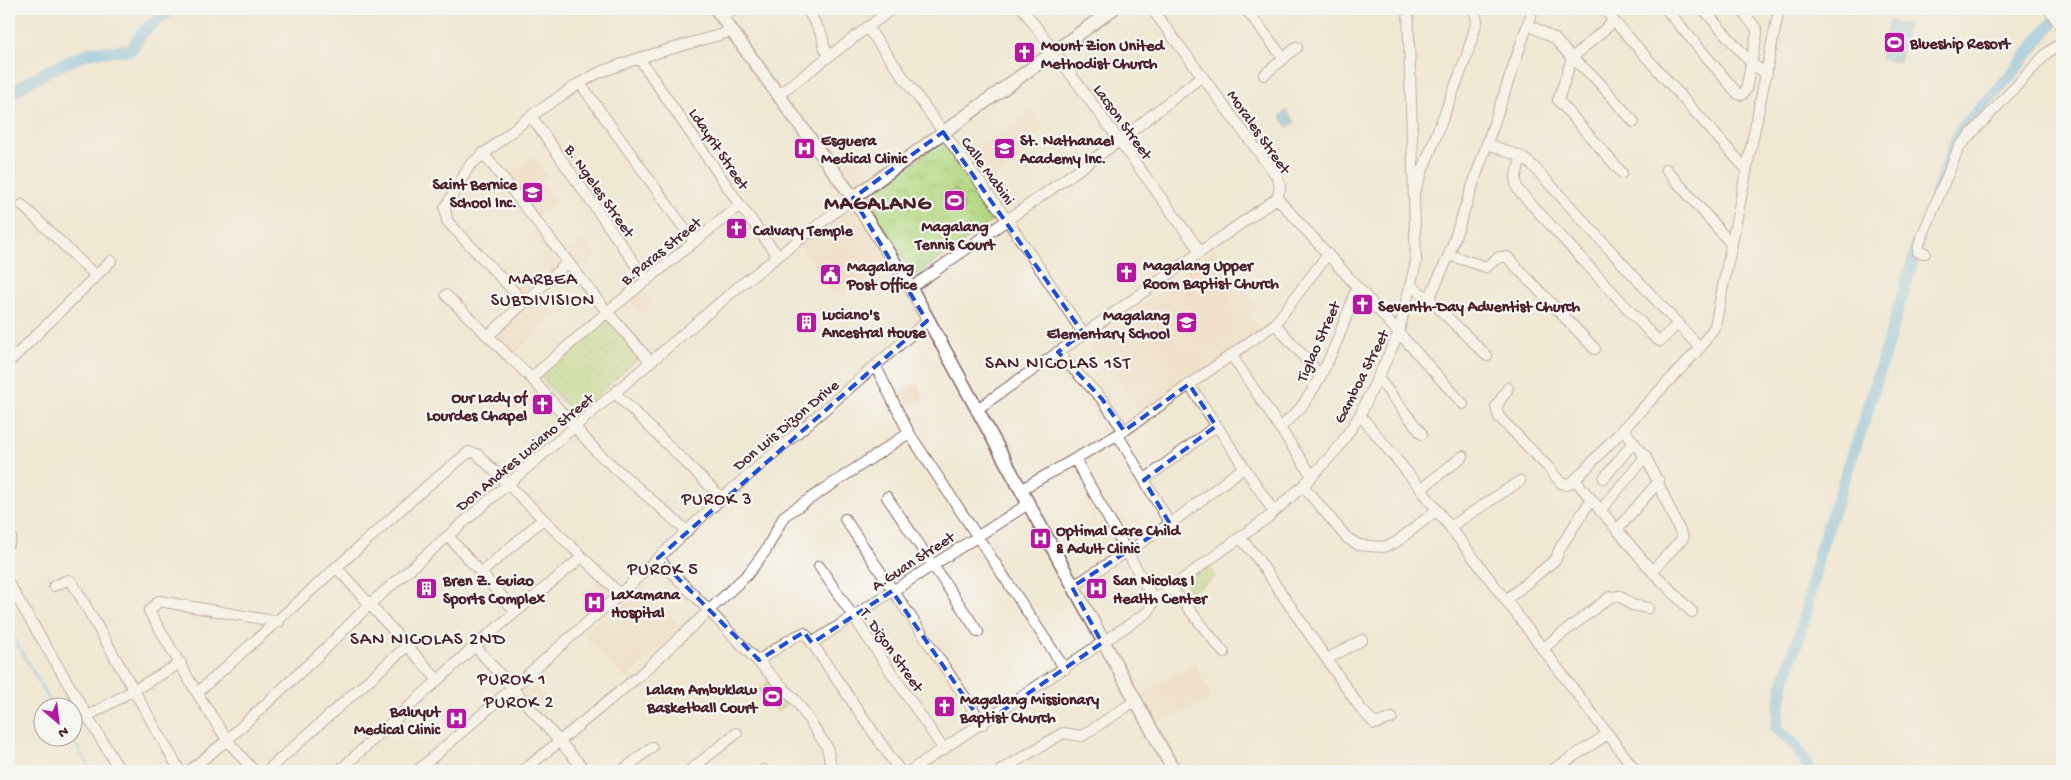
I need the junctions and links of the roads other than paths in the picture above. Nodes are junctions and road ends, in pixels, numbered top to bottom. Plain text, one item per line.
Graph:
1 (807, 9) edge
2 (892, 9) edge
3 (1022, 9) edge
4 (1113, 9) edge
5 (1152, 9) edge
6 (1246, 9) edge
7 (1408, 9) edge
8 (1474, 9) edge
9 (1533, 9) edge
10 (1604, 9) edge
11 (1666, 9) edge
12 (1703, 9) edge
13 (1740, 9) edge
14 (1779, 9) edge
15 (2050, 10) edge
16 (724, 11) edge
17 (1614, 20) junction
18 (1529, 25) junction
19 (867, 27) junction
20 (2062, 28) edge
21 (733, 31) junction
22 (1297, 47) dead end
23 (2062, 47) edge
24 (1054, 51) junction
25 (829, 56) junction
26 (639, 58) junction
27 (1572, 58) junction
28 (1284, 59) junction
29 (1752, 64) junction
30 (1767, 74) junction
31 (1264, 75) dead end
32 (1202, 76) junction
33 (580, 83) junction
34 (779, 94) junction
35 (531, 116) junction
36 (1634, 122) dead end
37 (943, 132) junction
38 (1119, 141) junction
39 (1488, 144) junction
40 (483, 153) junction
41 (1522, 157) junction
42 (1746, 168) junction
43 (1666, 169) dead end
44 (1622, 173) dead end
45 (853, 198) junction
46 (1277, 198) junction
47 (1413, 198) junction
48 (22, 205) dead end
49 (740, 205) junction
50 (1008, 221) junction
51 (694, 242) junction
52 (1732, 245) junction
53 (1200, 251) junction
54 (1925, 253) dead end
55 (1328, 254) junction
56 (778, 255) junction
57 (1449, 255) junction
58 (111, 261) dead end
59 (568, 262) junction
60 (96, 276) junction
61 (647, 281) junction
62 (1357, 286) junction
63 (1411, 286) junction
64 (911, 288) junction
65 (446, 295) dead end
66 (1429, 299) junction
67 (524, 302) junction
68 (607, 312) junction
69 (927, 321) junction
70 (1679, 323) junction
71 (1275, 324) junction
72 (1083, 334) junction
73 (1398, 335) junction
74 (488, 336) junction
75 (1700, 348) junction
76 (1595, 349) dead end
77 (1057, 352) junction
78 (1232, 356) junction
79 (1487, 356) dead end
80 (650, 361) junction
81 (9, 362) edge
82 (876, 367) junction
83 (1321, 376) junction
84 (531, 378) junction
85 (1378, 378) junction
86 (1189, 384) junction
87 (1508, 388) dead end
88 (615, 393) junction
89 (1464, 404) dead end
90 (976, 410) junction
91 (1360, 415) junction
92 (1216, 426) junction
93 (576, 427) junction
94 (1280, 428) junction
95 (1623, 428) junction
96 (909, 433) junction
97 (1121, 433) junction
98 (1422, 434) dead end
99 (1633, 442) junction
100 (1463, 456) dead end
101 (1646, 456) junction
102 (1075, 459) junction
103 (1243, 468) junction
104 (1312, 476) junction
105 (1604, 478) dead end
106 (1144, 480) junction
107 (1575, 480) junction
108 (1520, 481) dead end
109 (1659, 482) junction
110 (508, 485) junction
111 (1303, 486) junction
112 (1422, 489) junction
113 (1020, 490) junction
114 (887, 497) dead end
115 (722, 498) junction
116 (1591, 500) junction
117 (1028, 504) junction
118 (1437, 510) junction
119 (1600, 511) junction
120 (1274, 512) junction
121 (543, 519) junction
122 (845, 519) dead end
123 (1170, 524) junction
124 (1450, 527) junction
125 (1617, 530) junction
126 (687, 531) junction
127 (978, 535) junction
128 (448, 536) junction
129 (1241, 539) junction
130 (1126, 553) junction
131 (582, 557) junction
132 (658, 558) junction
133 (933, 564) junction
134 (819, 566) dead end
135 (336, 567) junction
136 (1652, 571) junction
137 (482, 572) junction
138 (9, 584) edge
139 (54, 586) dead end
140 (1072, 587) junction
141 (1172, 588) junction
142 (892, 590) junction
143 (620, 594) junction
144 (1154, 600) junction
145 (1506, 600) junction
146 (370, 604) junction
147 (1648, 608) dead end
148 (515, 611) junction
149 (708, 612) junction
150 (1692, 612) dead end
151 (852, 617) junction
152 (279, 622) junction
153 (978, 632) dead end
154 (1362, 640) dead end
155 (1102, 642) junction
156 (812, 643) junction
157 (407, 646) junction
158 (475, 646) junction
159 (1542, 649) junction
160 (1224, 653) dead end
161 (1327, 659) junction
162 (759, 660) junction
163 (181, 663) junction
164 (1065, 669) junction
165 (438, 680) junction
166 (512, 688) junction
167 (135, 691) junction
168 (197, 693) junction
169 (1135, 701) junction
170 (88, 716) junction
171 (1392, 718) dead end
172 (983, 724) junction
173 (737, 733) dead end
174 (1608, 734) junction
175 (559, 739) junction
176 (227, 740) junction
177 (652, 747) dead end
178 (944, 750) junction
179 (120, 771) edge
180 (180, 771) edge
181 (189, 771) edge
182 (254, 771) edge
183 (267, 771) edge
184 (340, 771) edge
185 (417, 771) edge
186 (523, 771) edge
187 (586, 771) edge
188 (622, 771) edge
189 (689, 771) edge
190 (832, 771) edge
191 (900, 771) edge
192 (910, 771) edge
193 (1000, 771) edge
194 (1174, 771) edge
195 (1551, 771) edge
196 (1636, 771) edge

1 - 25 street
2 - 19 street
3 - 24 street, Lacson Street
4 - 24 main road
5 - 32 street, Morales Street
6 - 28 street
7 - 47 street, Gamboa Street
8 - 47 street
9 - 18 street
10 - 17 street
11 - 29 street
12 - 29 street
13 - 29 street
14 - 30 street
15 - 20 street
16 - 21 main road
17 - 27 street
17 - 42 street
18 - 27 street
18 - 39 street
19 - 25 street
19 - 37 street, Calle Mabini
21 - 26 street
21 - 34 main road
22 - 28 street
23 - 54 street
24 - 37 main road
24 - 38 street, Lacson Street
25 - 34 street
26 - 33 street
26 - 49 street, Ldayrit Street
27 - 36 street
27 - 44 street
28 - 31 street
29 - 30 street
30 - 42 street
32 - 38 street
32 - 46 street, Morales Street
33 - 35 street
33 - 51 street
34 - 45 main road
35 - 40 street
35 - 61 street, B. Ngeles Street
37 - 45 main road
37 - 50 street, Calle Mabini
38 - 50 street
38 - 53 street, Lacson Street
39 - 41 street
39 - 57 street
40 - 59 street
40 - 67 street
41 - 70 street
41 - 70 street
42 - 52 street
43 - 52 street
45 - 56 street, Don Andres Luciano Street
45 - 64 main road
46 - 53 street
46 - 55 street, Morales Street
47 - 63 street, Gamboa Street
48 - 60 street
49 - 51 street, B.Paras Street
49 - 56 street, Ldayrit Street
50 - 64 street
50 - 72 street, Calle Mabini
51 - 61 street, B.Paras Street
52 - 75 street
53 - 72 street
55 - 62 street, Morales Street
55 - 71 street
56 - 80 street, Don Andres Luciano Street
57 - 66 street
57 - 76 street
58 - 60 street
59 - 67 street
59 - 68 street
60 - 81 street
61 - 68 street, B.Paras Street
62 - 73 street, Morales Street
62 - 83 street, Tiglao Street
63 - 66 street
63 - 73 street, Gamboa Street
64 - 69 main road
65 - 74 street
66 - 79 street
67 - 74 street
68 - 80 street
68 - 84 street, B.Paras Street
69 - 82 street, Don Luis Dizon Drive
69 - 90 main road
70 - 75 street
71 - 78 street
71 - 83 street
72 - 77 street
73 - 85 street, Gamboa Street
73 - 89 street, Morales Street
74 - 84 street
75 - 95 street
77 - 90 street
77 - 97 street
78 - 86 street
78 - 94 street
80 - 88 street, Don Andres Luciano Street
82 - 96 street
82 - 115 street, Don Luis Dizon Drive
83 - 94 street, Tiglao Street
84 - 93 street
85 - 91 street, Gamboa Street
85 - 98 street
86 - 92 street
86 - 97 street
87 - 107 street
88 - 93 street, Don Andres Luciano Street
88 - 115 street
90 - 113 main road
91 - 104 street, Gamboa Street
91 - 112 street
92 - 103 street
92 - 106 street
93 - 110 street, Don Andres Luciano Street
93 - 126 street
94 - 104 street
95 - 99 street
95 - 107 street
96 - 127 street
96 - 149 street
97 - 102 street
97 - 106 street
99 - 101 street
99 - 105 street
100 - 112 street
101 - 109 street
101 - 119 street
102 - 113 street
102 - 130 street
103 - 120 street
103 - 123 street
104 - 111 street, Gamboa Street
106 - 123 street
107 - 116 street
108 - 124 street
109 - 125 street
109 - 136 street
110 - 121 street
110 - 128 street, Don Andres Luciano Street
110 - 135 street
111 - 118 street
111 - 120 street, Gamboa Street
112 - 118 street
113 - 117 main road
114 - 133 street
115 - 126 street, Don Luis Dizon Drive
116 - 119 street
116 - 145 street
117 - 127 street, A.Guan Street
117 - 140 main road
118 - 124 street
119 - 125 street
120 - 129 street, Gamboa Street
121 - 131 street
121 - 137 street
122 - 142 street
123 - 130 street
124 - 145 street
125 - 136 street
126 - 132 street, Don Luis Dizon Drive
127 - 133 street, A.Guan Street
127 - 164 street
128 - 137 street
128 - 146 street, Don Andres Luciano Street
129 - 141 street, Gamboa Street
129 - 161 street
130 - 140 street
130 - 144 street
131 - 143 street
131 - 148 street
132 - 143 street, Don Luis Dizon Drive
132 - 149 street
133 - 142 street, A.Guan Street
133 - 153 street
134 - 151 street, T. Dizon Street
135 - 146 street
135 - 152 street
136 - 150 street
137 - 148 street
138 - 170 street
139 - 167 street
140 - 155 main road
141 - 144 street, Gamboa Street
141 - 160 street
142 - 151 street, A.Guan Street
142 - 172 street
143 - 166 street, Don Luis Dizon Drive
144 - 155 street, Gamboa Street
145 - 159 street
146 - 157 street
146 - 176 street, Don Andres Luciano Street
147 - 159 street
148 - 158 street
149 - 162 street
149 - 175 street
151 - 156 street, A.Guan Street
151 - 178 street, T. Dizon Street
152 - 163 street
152 - 168 street
154 - 161 street
155 - 164 street, Gamboa Street
155 - 169 main road
156 - 162 street
156 - 191 street
157 - 165 street
157 - 183 street
158 - 165 street
158 - 166 street
159 - 174 street
161 - 171 street
162 - 190 street
163 - 167 street
163 - 168 street
164 - 172 street, Gamboa Street
165 - 184 street
166 - 175 street
166 - 185 street, Don Luis Dizon Drive
167 - 170 street
167 - 180 street
168 - 176 street
169 - 193 street
169 - 194 main road
170 - 179 street
172 - 178 street, Gamboa Street
173 - 189 street
174 - 195 street
174 - 196 street
175 - 186 street
175 - 187 street
176 - 181 street, Don Andres Luciano Street
176 - 182 street
177 - 188 street
178 - 192 street, Gamboa Street

